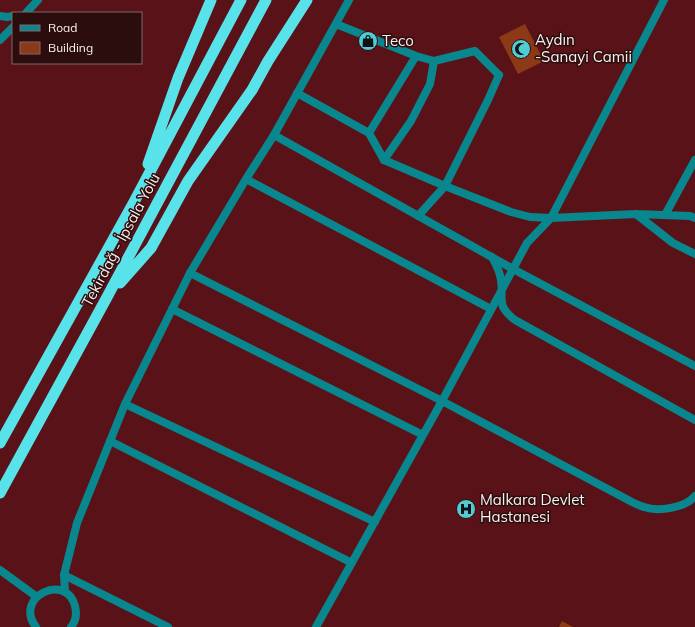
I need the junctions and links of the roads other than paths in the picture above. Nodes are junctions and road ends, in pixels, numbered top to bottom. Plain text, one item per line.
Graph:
1 (38, 0) edge
2 (211, 0) edge
3 (241, 0) edge
4 (266, 0) edge
5 (308, 0) edge
6 (350, 0) edge
7 (664, 0) edge
8 (27, 12) edge
9 (0, 16) edge
10 (12, 16) edge
11 (336, 24) junction
12 (12, 27) edge
13 (0, 40) edge
14 (416, 56) junction
15 (434, 61) junction
16 (297, 93) junction
17 (369, 133) junction
18 (274, 135) junction
19 (384, 160) junction
20 (695, 160) edge
21 (246, 179) junction
22 (445, 186) junction
23 (134, 202) junction
24 (636, 214) junction
25 (665, 215) junction
26 (418, 216) junction
27 (693, 216) edge
28 (552, 218) junction
29 (695, 254) edge
30 (491, 256) junction
31 (513, 269) junction
32 (190, 273) junction
33 (501, 290) junction
34 (106, 299) junction
35 (172, 309) junction
36 (491, 309) junction
37 (695, 366) edge
38 (442, 401) junction
39 (126, 404) junction
40 (695, 420) edge
41 (423, 435) junction
42 (110, 441) junction
43 (0, 443) edge
44 (0, 493) edge
45 (695, 496) edge
46 (375, 522) junction
47 (352, 563) junction
48 (1, 571) edge
49 (64, 575) junction
50 (65, 592) junction
51 (37, 597) junction
52 (36, 627) edge
53 (71, 627) edge
54 (168, 627) edge
55 (316, 627) edge

1 - 8 street
2 - 23 highway
3 - 23 highway, Tekirdağ - İpsala Yolu
4 - 34 highway, Tekirdağ - İpsala Yolu
5 - 34 highway
6 - 11 street
7 - 28 street
9 - 10 street
11 - 14 street
11 - 16 street
12 - 13 street
14 - 15 street
14 - 17 street
15 - 19 street
15 - 22 street
16 - 17 street
16 - 18 street
17 - 19 street
18 - 21 street
18 - 26 street
19 - 22 street
20 - 25 street
21 - 32 street
21 - 36 street
22 - 26 street
22 - 28 street
23 - 43 highway, Tekirdağ - İpsala Yolu
24 - 25 street
24 - 28 street
24 - 29 street
25 - 27 street
26 - 30 street
28 - 31 street
30 - 31 street
30 - 33 street
31 - 33 street
31 - 37 street
32 - 35 street
32 - 38 street
33 - 36 street
33 - 40 street
34 - 44 highway, Tekirdağ - İpsala Yolu
35 - 39 street
35 - 41 street
36 - 38 street
38 - 41 street
38 - 45 street
39 - 42 street
39 - 46 street
41 - 46 street
42 - 47 street
42 - 49 street
46 - 47 street
47 - 55 street
48 - 51 street
49 - 50 street
49 - 54 street
50 - 51 street
50 - 53 street
51 - 52 street

